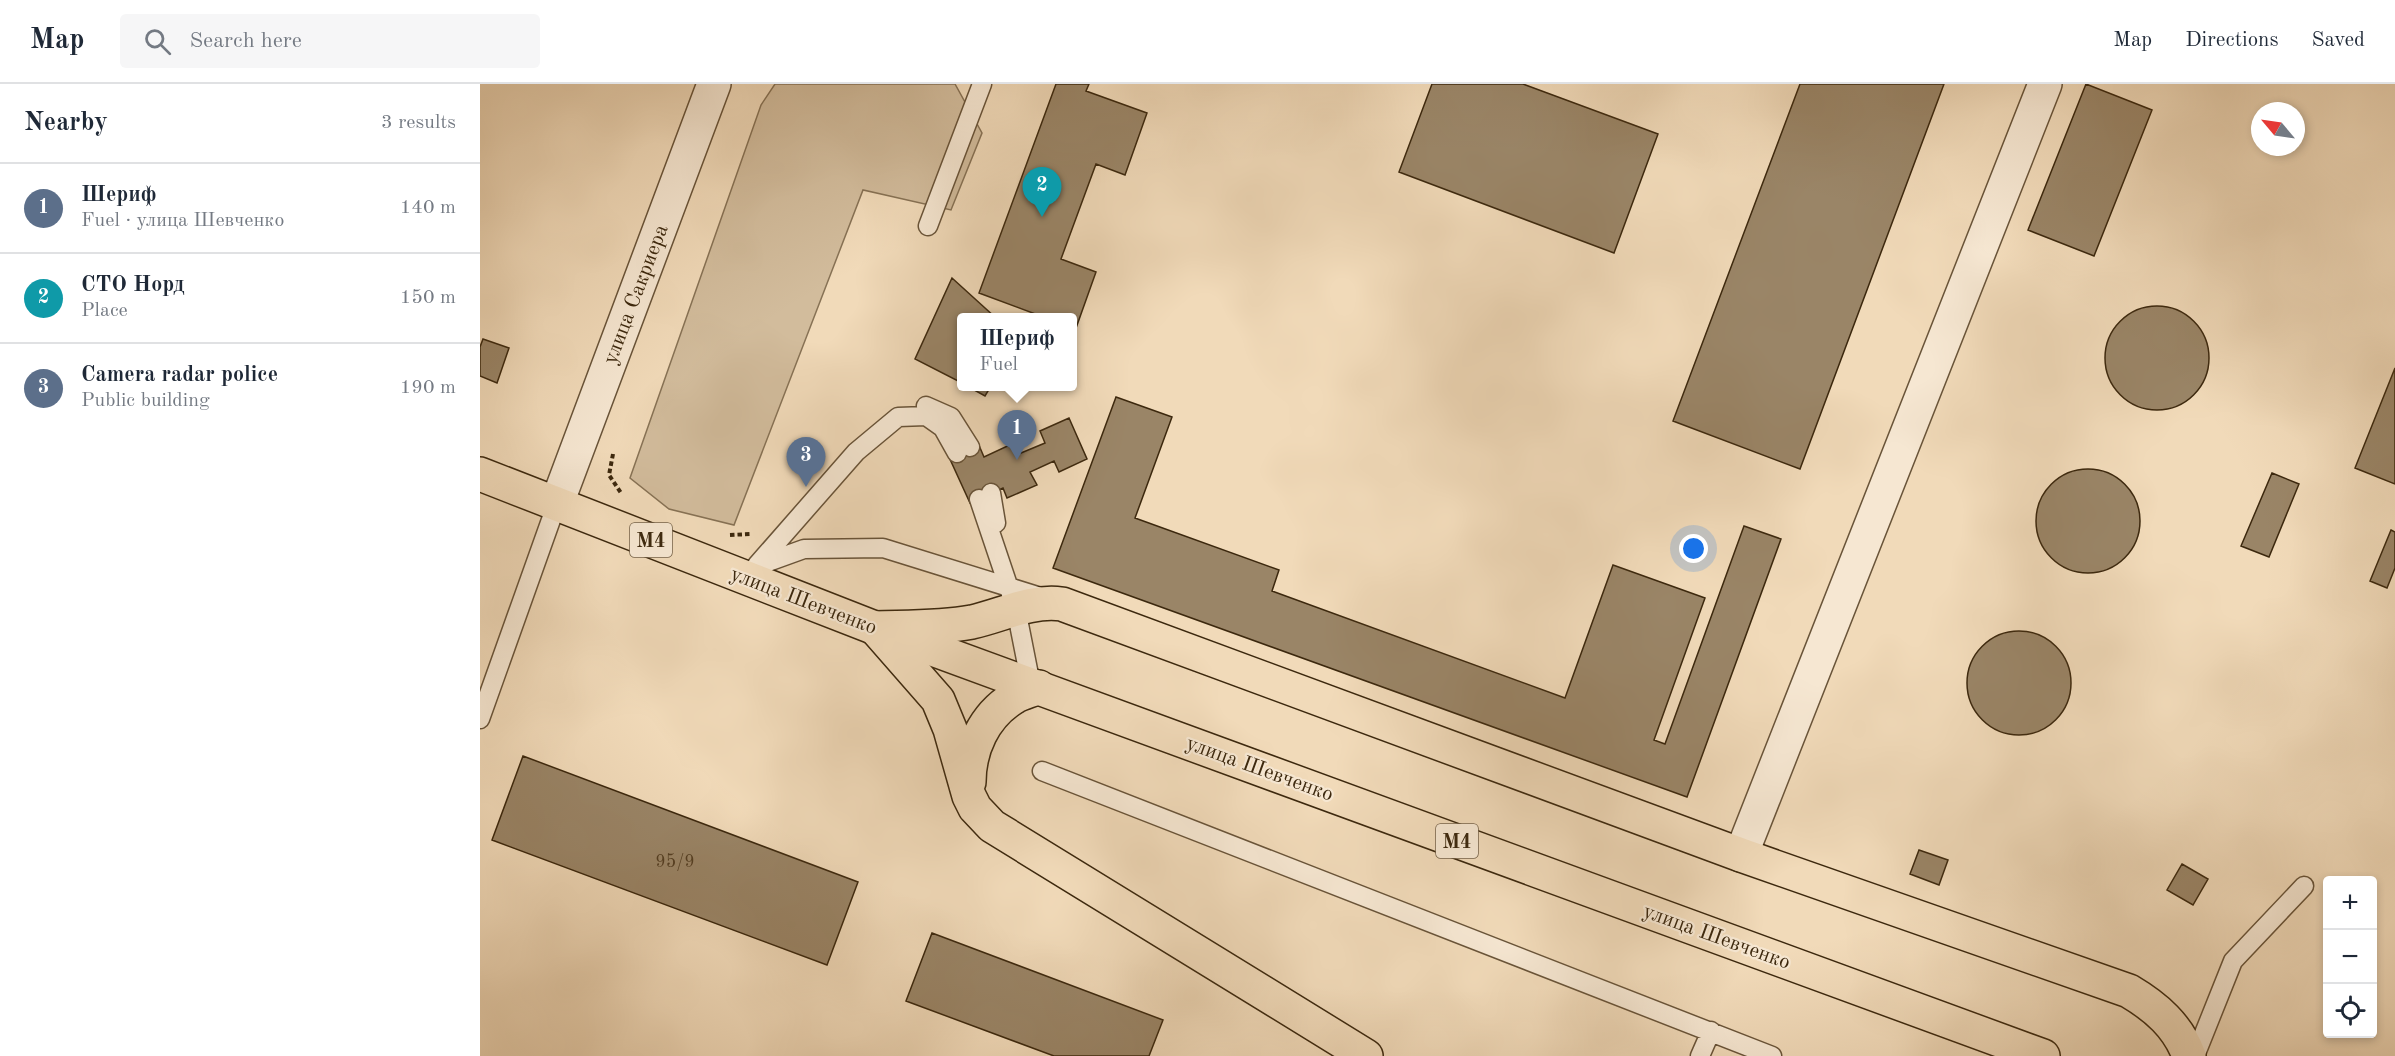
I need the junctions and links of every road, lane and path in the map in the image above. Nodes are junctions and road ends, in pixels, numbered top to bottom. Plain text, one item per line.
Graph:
1 (714, 84) edge
2 (982, 84) edge
3 (2045, 84) edge
4 (928, 226) dead end
5 (963, 450) dead end
6 (480, 474) edge
7 (985, 496) dead end
8 (556, 503) junction
9 (751, 571) junction
10 (1009, 589) junction
11 (875, 628) junction
12 (1035, 686) junction
13 (480, 719) edge
14 (1042, 771) dead end
15 (969, 796) junction
16 (1741, 855) junction
17 (2304, 886) dead end
18 (1711, 1031) junction
19 (1356, 1054) edge
20 (1700, 1056) edge
21 (1772, 1056) edge
22 (2043, 1056) edge
23 (2189, 1056) edge
24 (2195, 1056) edge

1 - 8 street, улица Сакриера
2 - 4 lane
3 - 16 street
5 - 9 lane
6 - 8 main road, улица Шевченко / M4
7 - 10 lane
8 - 9 main road, улица Шевченко / M4
8 - 13 lane
9 - 10 lane
9 - 11 main road, улица Шевченко / M4
10 - 11 main road
10 - 12 lane
10 - 16 main road
11 - 12 main road, улица Шевченко / M4
11 - 15 main road
12 - 15 main road
12 - 22 main road, улица Шевченко / M4
14 - 18 lane
15 - 19 main road
16 - 23 main road
17 - 24 lane
18 - 20 lane
18 - 21 lane

